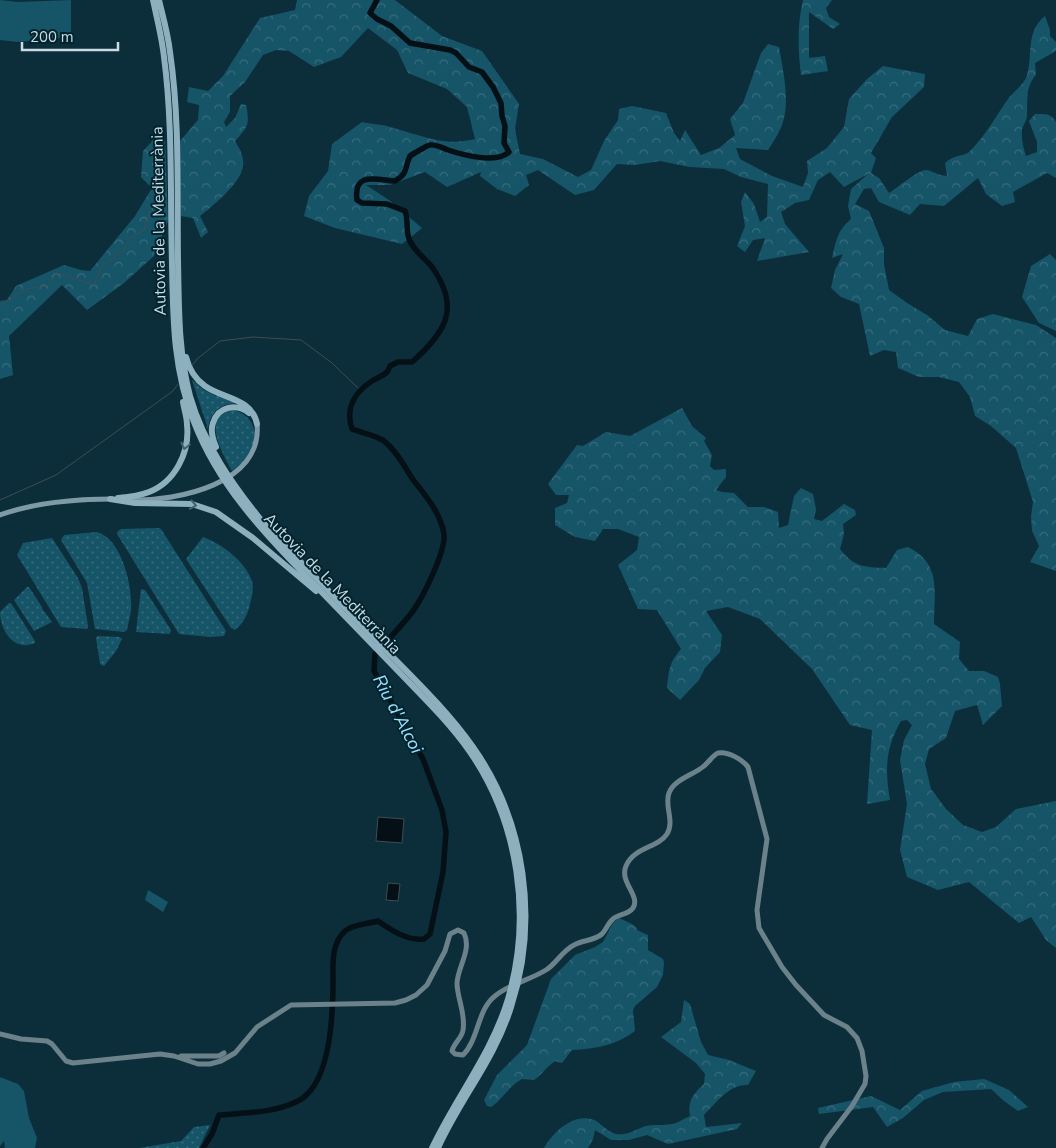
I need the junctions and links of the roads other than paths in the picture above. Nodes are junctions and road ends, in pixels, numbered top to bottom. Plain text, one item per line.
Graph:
1 (153, 0) edge
2 (159, 0) edge
3 (172, 124) junction
4 (174, 225) junction
5 (180, 332) junction
6 (181, 380) junction
7 (257, 424) junction
8 (224, 469) junction
9 (110, 499) junction
10 (0, 515) edge
11 (327, 596) junction
12 (478, 760) junction
13 (0, 1034) edge
14 (224, 1053) dead end
15 (177, 1057) junction
16 (452, 1115) junction
17 (432, 1148) edge
18 (438, 1148) edge
19 (822, 1148) edge

1 - 3 highway, Autovia de la Mediterrània
2 - 3 highway, Autovia de la Mediterrània
3 - 4 highway, Autovia de la Mediterrània
4 - 5 highway, Autovia de la Mediterrània
4 - 6 highway, Autovia de la Mediterrània
5 - 7 highway
5 - 8 highway, Autovia de la Mediterrània
6 -> 9 highway
6 - 11 highway, Autovia de la Mediterrània
7 - 8 highway
7 - 9 main road
8 - 11 highway, Autovia de la Mediterrània
9 - 10 main road
9 -> 11 highway
11 - 12 highway, Autovia de la Mediterrània
11 - 12 highway, Autovia de la Mediterrània
12 - 16 highway, Autovia de la Mediterrània
13 - 15 street
14 - 15 street
15 - 19 street
16 - 17 highway, Autovia de la Mediterrània
16 - 18 highway, Autovia de la Mediterrània

